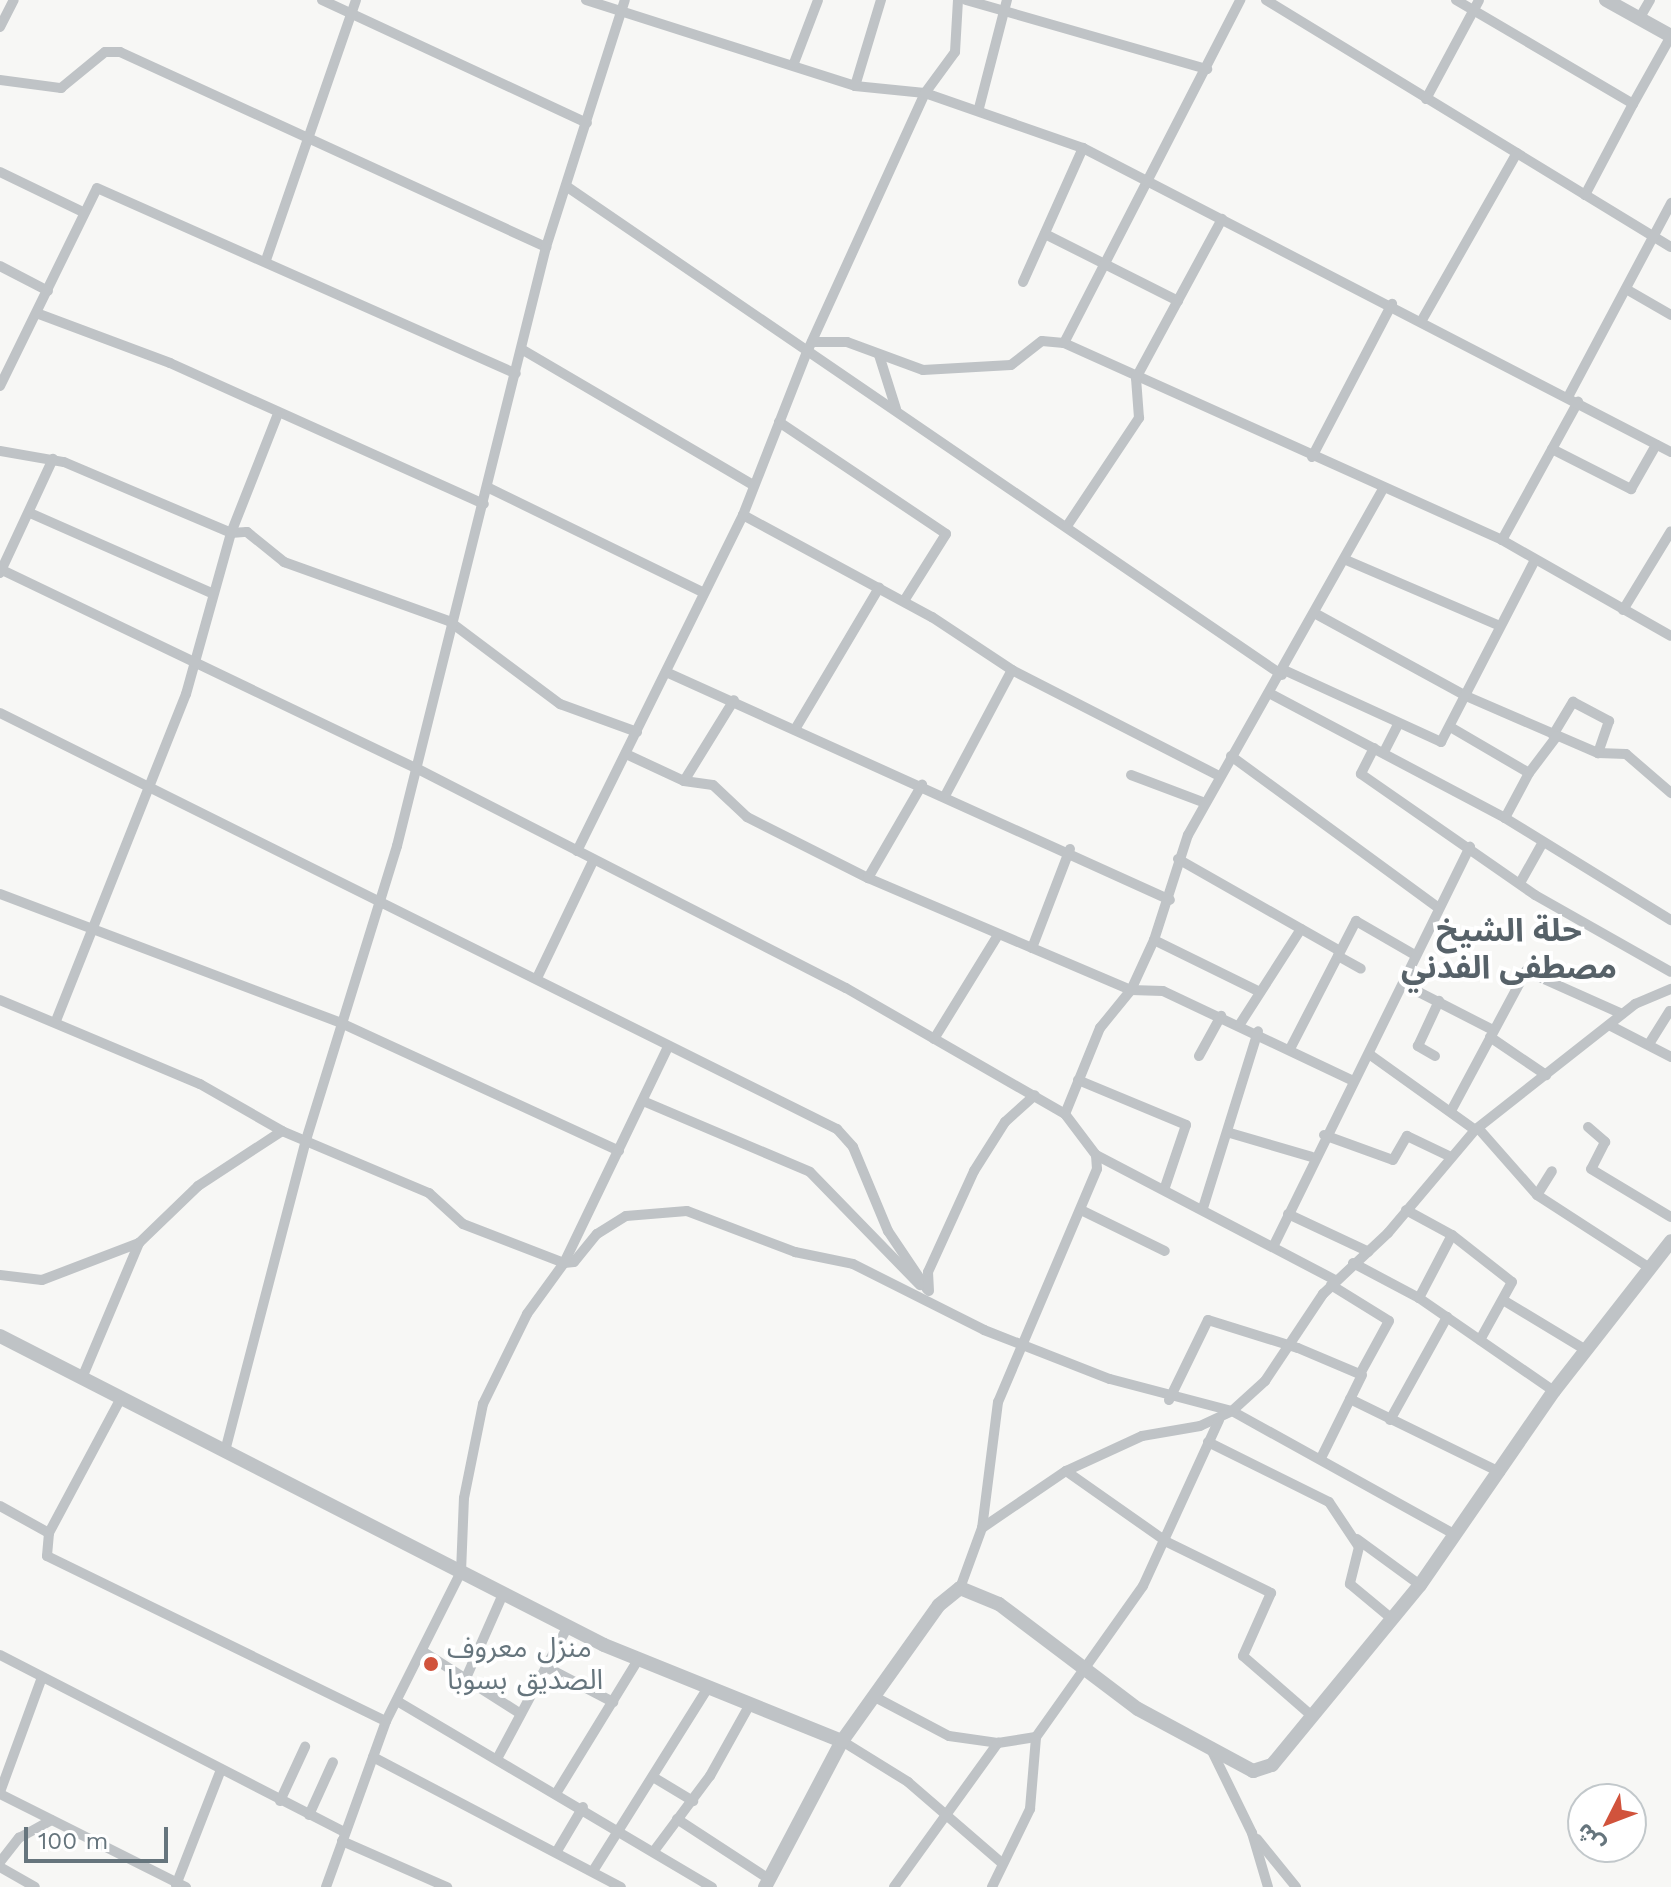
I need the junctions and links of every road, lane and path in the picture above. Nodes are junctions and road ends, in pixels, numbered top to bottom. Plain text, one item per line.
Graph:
1 (14, 0) edge
2 (322, 0) edge
3 (356, 0) edge
4 (586, 0) edge
5 (625, 0) edge
6 (818, 0) edge
7 (881, 0) edge
8 (958, 0) edge
9 (966, 0) edge
10 (1240, 0) edge
11 (1266, 0) edge
12 (1456, 0) edge
13 (1606, 0) edge
14 (1650, 0) edge
15 (1279, 3) edge
16 (1476, 5) edge
17 (1005, 6) edge
18 (351, 12) junction
19 (621, 12) junction
20 (1639, 19) junction
21 (0, 27) edge
22 (1671, 36) edge
23 (794, 63) junction
24 (1207, 69) junction
25 (0, 80) edge
26 (855, 86) junction
27 (925, 93) junction
28 (1426, 99) junction
29 (1633, 104) junction
30 (979, 108) junction
31 (587, 123) junction
32 (313, 138) junction
33 (1083, 148) junction
34 (1517, 153) junction
35 (0, 172) edge
36 (1150, 183) junction
37 (566, 186) junction
38 (1585, 195) junction
39 (1671, 203) edge
40 (83, 212) junction
41 (1222, 219) junction
42 (1045, 234) junction
43 (1652, 236) junction
44 (546, 247) junction
45 (1671, 247) edge
46 (266, 260) junction
47 (1107, 265) junction
48 (0, 266) edge
49 (1023, 282) dead end
50 (1626, 289) junction
51 (48, 291) junction
52 (1178, 301) junction
53 (1392, 304) junction
54 (39, 314) junction
55 (1671, 315) edge
56 (1422, 320) junction
57 (1064, 343) junction
58 (810, 347) junction
59 (523, 350) junction
60 (879, 355) junction
61 (5, 364) edge
62 (516, 374) junction
63 (1136, 378) junction
64 (0, 386) edge
65 (1573, 399) junction
66 (896, 409) junction
67 (277, 416) junction
68 (779, 422) junction
69 (1656, 445) junction
70 (1552, 449) junction
71 (0, 451) edge
72 (1671, 452) edge
73 (1312, 457) junction
74 (53, 459) junction
75 (753, 485) junction
76 (489, 488) junction
77 (1383, 489) junction
78 (484, 504) junction
79 (30, 513) junction
80 (743, 515) junction
81 (1067, 526) junction
82 (1671, 531) edge
83 (231, 533) junction
84 (1502, 540) junction
85 (1346, 560) junction
86 (1535, 560) junction
87 (0, 569) edge
88 (0, 576) edge
89 (879, 588) junction
90 (211, 593) junction
91 (704, 593) junction
92 (904, 601) junction
93 (1623, 610) junction
94 (1318, 615) junction
95 (449, 621) junction
96 (1498, 625) junction
97 (1671, 636) edge
98 (193, 661) junction
99 (1012, 670) junction
100 (666, 672) junction
101 (1283, 672) junction
102 (1269, 693) junction
103 (1466, 696) junction
104 (734, 700) junction
105 (0, 713) edge
106 (1398, 724) junction
107 (797, 726) junction
108 (1452, 728) junction
109 (637, 732) junction
110 (1555, 736) junction
111 (1379, 750) junction
112 (1598, 753) junction
113 (626, 754) junction
114 (1231, 756) junction
115 (414, 767) junction
116 (1529, 773) junction
117 (1131, 775) dead end
118 (1219, 776) junction
119 (684, 781) junction
120 (153, 783) junction
121 (922, 785) junction
122 (1671, 793) edge
123 (946, 794) junction
124 (1205, 803) junction
125 (1505, 818) junction
126 (1543, 842) junction
127 (1470, 847) junction
128 (1070, 849) junction
129 (577, 851) junction
130 (1178, 859) junction
131 (593, 861) junction
132 (868, 878) junction
133 (1520, 883) junction
134 (0, 894) edge
135 (381, 899) junction
136 (1170, 900) junction
137 (1437, 907) junction
138 (1671, 920) edge
139 (98, 928) junction
140 (1301, 929) junction
141 (998, 935) junction
142 (1154, 940) junction
143 (1032, 948) junction
144 (1338, 953) junction
145 (1415, 955) junction
146 (1361, 969) dead end
147 (1671, 972) edge
148 (537, 978) junction
149 (1403, 984) junction
150 (1671, 989) edge
151 (1131, 990) junction
152 (1260, 992) junction
153 (1651, 997) junction
154 (0, 1000) edge
155 (1439, 1001) junction
156 (1670, 1012) edge
157 (1622, 1014) junction
158 (1221, 1016) junction
159 (56, 1021) junction
160 (341, 1023) junction
161 (1240, 1024) junction
162 (1609, 1025) junction
163 (1258, 1031) junction
164 (1492, 1034) junction
165 (934, 1039) junction
166 (1649, 1044) junction
167 (668, 1047) junction
168 (1291, 1047) junction
169 (1369, 1054) junction
170 (1199, 1056) dead end
171 (1435, 1056) dead end
172 (1671, 1057) edge
173 (1546, 1075) junction
174 (1078, 1080) junction
175 (1353, 1081) junction
176 (1035, 1095) junction
177 (643, 1101) junction
178 (1451, 1111) junction
179 (1065, 1114) junction
180 (1588, 1127) dead end
181 (1477, 1129) junction
182 (282, 1131) junction
183 (1230, 1133) junction
184 (1324, 1135) junction
185 (306, 1140) junction
186 (619, 1151) junction
187 (1096, 1155) junction
188 (1449, 1156) junction
189 (1312, 1157) junction
190 (1552, 1171) dead end
191 (1165, 1187) junction
192 (1537, 1195) junction
193 (1203, 1208) junction
194 (1406, 1210) junction
195 (1083, 1211) junction
196 (1288, 1214) junction
197 (1671, 1217) edge
198 (1452, 1235) junction
199 (1671, 1241) edge
200 (139, 1243) junction
201 (1274, 1245) junction
202 (1165, 1251) dead end
203 (1369, 1252) junction
204 (564, 1263) junction
205 (1353, 1263) junction
206 (1650, 1268) junction
207 (0, 1275) edge
208 (1333, 1282) junction
209 (924, 1287) junction
210 (1419, 1298) junction
211 (1503, 1300) junction
212 (936, 1301) junction
213 (1447, 1317) junction
214 (0, 1336) edge
215 (1480, 1340) junction
216 (1019, 1343) junction
217 (1289, 1346) junction
218 (1586, 1350) junction
219 (1360, 1374) junction
220 (82, 1378) junction
221 (1554, 1391) junction
222 (121, 1398) junction
223 (1350, 1399) junction
224 (1169, 1400) junction
225 (1232, 1411) junction
226 (1219, 1420) junction
227 (1390, 1420) junction
228 (1208, 1442) junction
229 (225, 1451) junction
230 (1322, 1456) junction
231 (1066, 1471) junction
232 (1500, 1472) junction
233 (0, 1506) edge
234 (982, 1528) junction
235 (49, 1533) junction
236 (1456, 1535) junction
237 (1357, 1538) junction
238 (1167, 1542) junction
239 (461, 1572) junction
240 (1420, 1585) junction
241 (960, 1588) junction
242 (503, 1594) junction
243 (1392, 1619) junction
244 (568, 1626) junction
245 (422, 1651) junction
246 (0, 1655) edge
247 (638, 1660) junction
248 (546, 1667) junction
249 (1081, 1674) junction
250 (42, 1677) junction
251 (466, 1678) junction
252 (708, 1688) junction
253 (873, 1696) junction
254 (397, 1701) junction
255 (613, 1702) junction
256 (750, 1704) junction
257 (521, 1714) junction
258 (1312, 1716) junction
259 (386, 1721) junction
260 (1036, 1737) junction
261 (842, 1741) junction
262 (998, 1743) junction
263 (305, 1747) dead end
264 (1212, 1751) junction
265 (373, 1757) junction
266 (498, 1757) junction
267 (333, 1762) dead end
268 (220, 1772) junction
269 (653, 1777) junction
270 (557, 1792) junction
271 (0, 1793) edge
272 (280, 1801) junction
273 (693, 1801) junction
274 (583, 1807) junction
275 (309, 1815) junction
276 (677, 1819) junction
277 (949, 1819) junction
278 (51, 1820) junction
279 (619, 1830) junction
280 (1252, 1833) junction
281 (344, 1837) junction
282 (557, 1851) junction
283 (654, 1851) junction
284 (0, 1864) edge
285 (1003, 1864) junction
286 (593, 1871) junction
287 (767, 1883) edge
288 (180, 1885) edge
289 (35, 1887) edge
290 (326, 1887) edge
291 (447, 1887) edge
292 (621, 1887) edge
293 (712, 1887) edge
294 (894, 1887) edge
295 (992, 1887) edge
296 (1268, 1887) edge
297 (1296, 1887) edge

1 - 21 street
2 - 18 street
3 - 18 street
4 - 19 street
5 - 19 street
6 - 23 street
7 - 26 street
8 - 27 street
9 - 17 street
10 - 24 street
11 - 15 street
12 - 16 street
13 - 20 street
14 - 20 street
15 - 28 street
16 - 28 street
16 - 29 street
17 - 24 street
17 - 30 street
18 - 31 street
18 - 32 street
19 - 23 street
19 - 31 street
20 - 22 street
22 - 29 street
23 - 26 street
24 - 36 street
25 - 32 street
26 - 27 street
27 - 30 street
27 - 58 street
28 - 34 street
29 - 38 street
30 - 33 street
31 - 37 street
32 - 44 street
32 - 46 street
33 - 36 street
33 - 42 street
34 - 38 street
34 - 56 street
35 - 40 street
36 - 41 street
36 - 47 street
37 - 44 street
37 - 58 street
38 - 43 street
39 - 43 street
40 - 46 street
40 - 51 street
41 - 52 street
41 - 53 street
42 - 47 street
42 - 49 street
43 - 45 street
43 - 50 street
44 - 59 street
46 - 62 street
47 - 52 street
47 - 57 street
48 - 51 street
50 - 55 street
50 - 65 street
51 - 54 street
52 - 63 street
53 - 56 street
53 - 73 street
54 - 61 street
54 - 67 street
56 - 65 street
57 - 60 street
57 - 63 street
58 - 60 street
58 - 66 street
58 - 68 street
59 - 62 street
59 - 75 street
60 - 66 street
61 - 64 street
62 - 76 street
63 - 73 street
63 - 81 street
65 - 69 street
65 - 70 street
66 - 81 street
67 - 78 street
67 - 83 street
68 - 75 street
68 - 92 street
69 - 70 street
69 - 72 street
70 - 84 street
71 - 74 street
73 - 77 street
74 - 79 street
74 - 83 street
75 - 80 street
76 - 78 street
76 - 91 street
77 - 84 street
77 - 85 street
78 - 95 street
79 - 87 street
79 - 90 street
80 - 89 street
80 - 91 street
81 - 101 street
82 - 93 street
83 - 90 street
83 - 95 street
84 - 86 street
85 - 94 street
85 - 96 street
86 - 93 street
86 - 96 street
87 - 88 street
87 - 98 street
89 - 92 street
89 - 107 street
90 - 98 street
91 - 100 street
92 - 99 street
93 - 97 street
94 - 101 street
94 - 103 street
95 - 109 street
95 - 115 street
96 - 103 street
98 - 115 street
98 - 120 street
99 - 118 street
99 - 123 street
100 - 104 street
100 - 109 street
101 - 102 street
101 - 106 street
102 - 111 street
102 - 114 street
103 - 108 street
103 - 110 street
104 - 107 street
104 - 119 street
105 - 120 street
106 - 108 street
106 - 111 street
107 - 121 street
108 - 116 street
109 - 113 street
110 - 112 street
110 - 112 street
110 - 116 street
111 - 125 street
111 - 127 street
112 - 122 street
113 - 119 street
113 - 129 street
114 - 118 street
114 - 137 street
115 - 129 street
115 - 135 street
116 - 125 street
117 - 124 street
118 - 124 street
119 - 132 street
120 - 135 street
120 - 139 street
121 - 123 street
121 - 132 street
123 - 128 street
124 - 130 street
125 - 126 street
126 - 133 street
126 - 138 street
127 - 133 street
127 - 137 street
128 - 136 street
128 - 143 street
129 - 131 street
130 - 136 street
130 - 140 street
131 - 148 street
131 - 165 street
132 - 141 street
133 - 147 street
134 - 139 street
135 - 148 street
135 - 160 street
136 - 142 street
137 - 145 street
139 - 159 street
139 - 160 street
140 - 144 street
140 - 152 street
141 - 143 street
141 - 165 street
142 - 151 street
142 - 152 street
143 - 151 street
144 - 145 street
144 - 146 street
144 - 168 street
145 - 149 street
148 - 167 street
149 - 155 street
149 - 169 street
150 - 153 street
151 - 158 street
151 - 174 street
152 - 161 street
153 - 156 street
153 - 157 street
154 - 159 street
155 - 164 street
155 - 171 street
156 - 166 street
157 - 162 street
157 - 164 street
158 - 161 street
158 - 170 street
159 - 182 street
160 - 185 street
160 - 186 street
161 - 163 street
162 - 166 street
162 - 173 street
163 - 168 street
163 - 183 street
164 - 173 street
164 - 178 street
165 - 176 street
166 - 172 street
167 - 177 street
167 - 209 street
168 - 175 street
169 - 175 street
169 - 178 street
173 - 181 street
174 - 179 street
174 - 191 street
175 - 184 street
176 - 179 street
176 - 209 street
177 - 186 street
177 - 209 street
178 - 181 street
179 - 187 street
180 - 197 street
181 - 188 street
181 - 192 street
182 - 185 street
182 - 200 street
183 - 189 street
183 - 193 street
184 - 188 street
184 - 189 street
185 - 204 street
185 - 229 street
186 - 204 street
187 - 191 street
187 - 195 street
188 - 194 street
189 - 196 street
190 - 192 street
191 - 193 street
192 - 206 street
193 - 201 street
194 - 198 street
194 - 203 street
195 - 202 street
195 - 216 street
196 - 201 street
196 - 203 street
198 - 210 street
198 - 211 street
199 - 206 street
200 - 207 street
200 - 220 street
201 - 208 street
203 - 205 street
204 - 212 street
204 - 239 street
205 - 208 street
205 - 210 street
206 - 218 street
208 - 217 street
208 - 219 street
209 - 212 street
210 - 213 street
211 - 215 street
211 - 218 street
212 - 216 street
213 - 215 street
213 - 227 street
214 - 220 street
215 - 221 street
216 - 224 street
216 - 234 street
217 - 219 street
217 - 224 street
217 - 225 street
218 - 221 street
219 - 223 street
220 - 222 street
221 - 232 street
222 - 229 street
222 - 235 street
223 - 227 street
223 - 230 street
224 - 225 street
225 - 226 street
225 - 230 street
226 - 228 street
226 - 231 street
227 - 232 street
228 - 237 street
228 - 238 street
229 - 239 street
230 - 236 street
231 - 234 street
231 - 238 street
232 - 236 street
233 - 235 street
234 - 241 street
235 - 259 street
236 - 240 street
237 - 240 street
237 - 243 street
238 - 249 street
238 - 258 street
239 - 242 street
239 - 245 street
240 - 243 street
241 - 249 street
241 - 253 street
242 - 244 street
242 - 251 street
243 - 258 street
244 - 247 street
244 - 248 street
245 - 251 street
245 - 254 street
246 - 250 street
247 - 252 street
247 - 255 street
248 - 255 street
248 - 257 street
249 - 260 street
249 - 264 street
250 - 268 street
250 - 271 street
251 - 257 street
252 - 256 street
252 - 269 street
253 - 261 street
253 - 262 street
254 - 259 street
254 - 266 street
255 - 270 street
256 - 261 street
256 - 273 street
257 - 266 street
258 - 264 street
259 - 265 street
260 - 262 street
260 - 285 street
261 - 277 street
261 - 287 street
262 - 277 street
263 - 272 street
264 - 280 street
265 - 281 street
265 - 282 street
266 - 270 street
267 - 275 street
268 - 272 street
268 - 288 street
269 - 273 street
269 - 279 street
270 - 274 street
271 - 278 street
272 - 275 street
273 - 276 street
274 - 279 street
274 - 282 street
275 - 281 street
276 - 283 street
276 - 287 street
277 - 285 street
277 - 294 street
278 - 284 street
278 - 288 street
279 - 283 street
279 - 286 street
280 - 296 street
280 - 297 street
281 - 290 street
281 - 291 street
282 - 286 street
283 - 293 street
284 - 289 street
285 - 295 street
286 - 292 street

